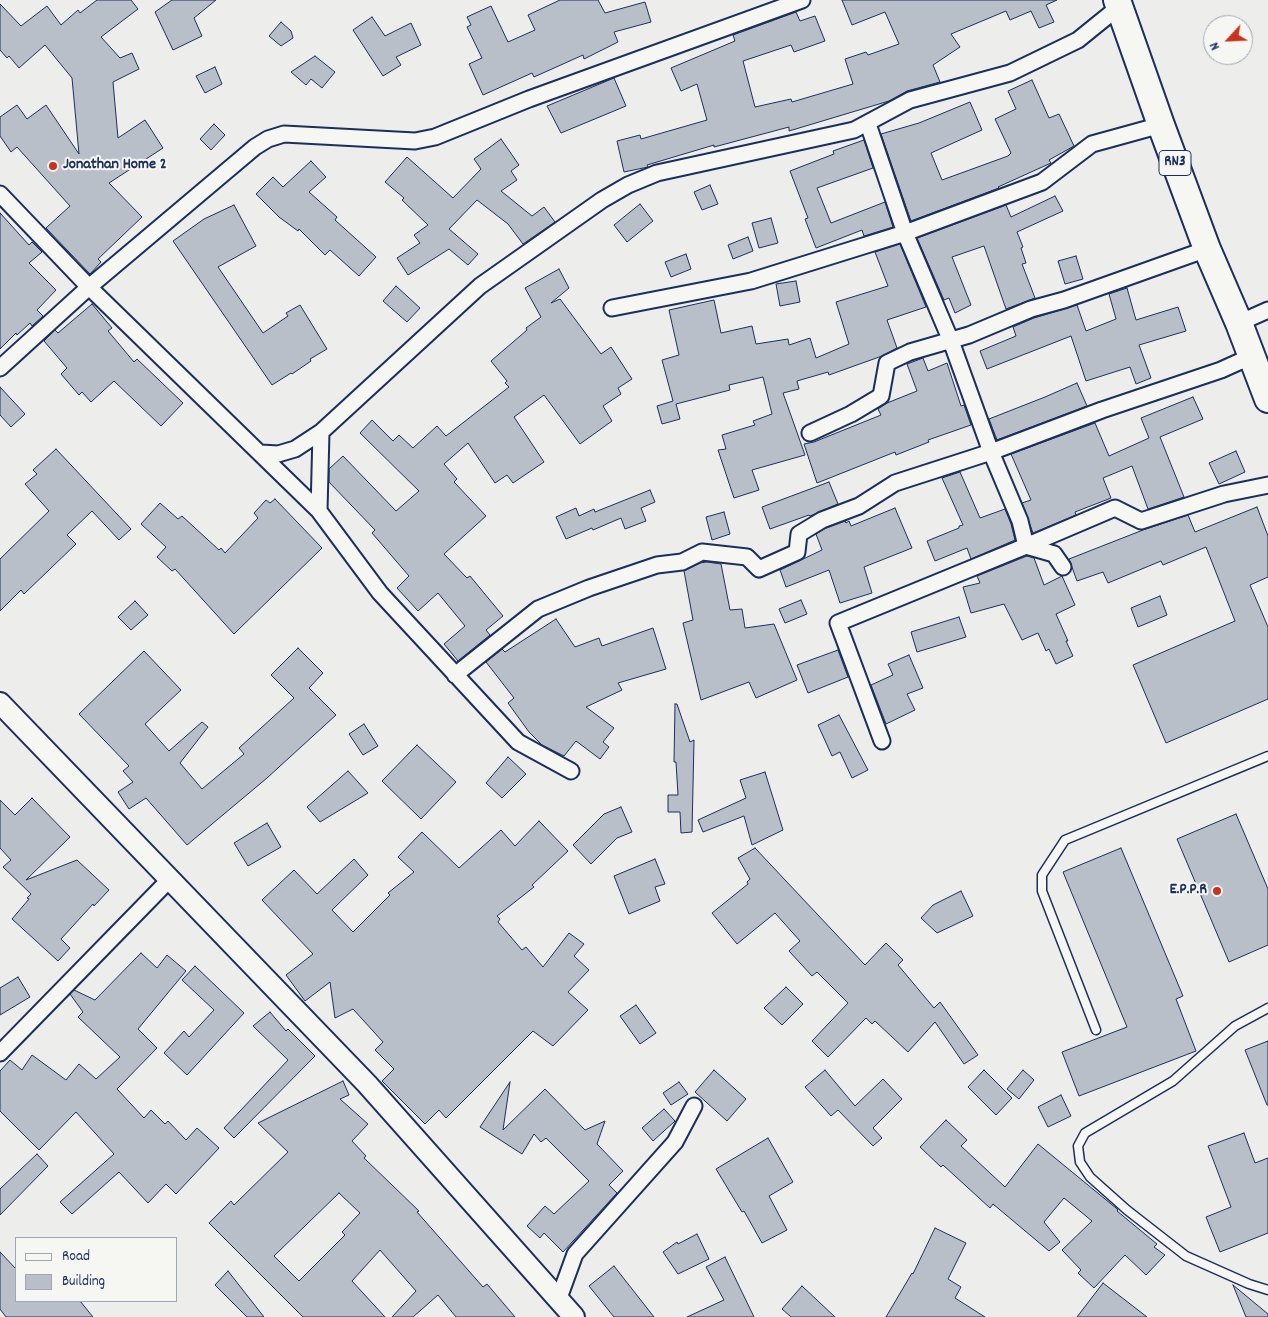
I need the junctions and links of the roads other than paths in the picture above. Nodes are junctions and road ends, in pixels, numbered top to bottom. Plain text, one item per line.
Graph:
1 (802, 0) edge
2 (1119, 3) edge
3 (868, 124) junction
4 (1161, 125) junction
5 (0, 194) edge
6 (905, 233) junction
7 (1207, 249) junction
8 (89, 287) junction
9 (612, 308) dead end
10 (1268, 310) edge
11 (1239, 323) junction
12 (951, 341) junction
13 (1252, 356) junction
14 (0, 368) edge
15 (1268, 399) edge
16 (321, 432) junction
17 (810, 433) dead end
18 (991, 452) junction
19 (261, 453) junction
20 (1268, 485) edge
21 (319, 511) junction
22 (1026, 546) junction
23 (1063, 567) dead end
24 (455, 674) junction
25 (0, 703) edge
26 (882, 741) dead end
27 (1268, 756) edge
28 (571, 771) dead end
29 (169, 880) junction
30 (1268, 1008) edge
31 (1096, 1030) dead end
32 (0, 1053) edge
33 (694, 1106) dead end
34 (1268, 1290) edge
35 (559, 1298) junction
36 (574, 1317) edge

1 - 8 street
2 - 3 street
2 - 4 highway, RN3
3 - 6 street
3 - 16 street
4 - 6 street
4 - 7 highway, RN3
5 - 8 street
6 - 9 street
6 - 12 street
7 - 11 highway, RN3
7 - 12 street
8 - 14 street
8 - 19 street
10 - 11 street
11 - 13 highway, RN3
12 - 17 street
12 - 18 street
13 - 15 highway, RN3
13 - 18 street
16 - 19 street
16 - 21 street
18 - 22 street
18 - 24 street
19 - 21 street
20 - 22 street
21 - 24 street
22 - 23 street
22 - 26 street
24 - 28 street
25 - 29 street
27 - 31 lane
29 - 32 street
29 - 35 street
30 - 34 lane
33 - 35 street
35 - 36 street

